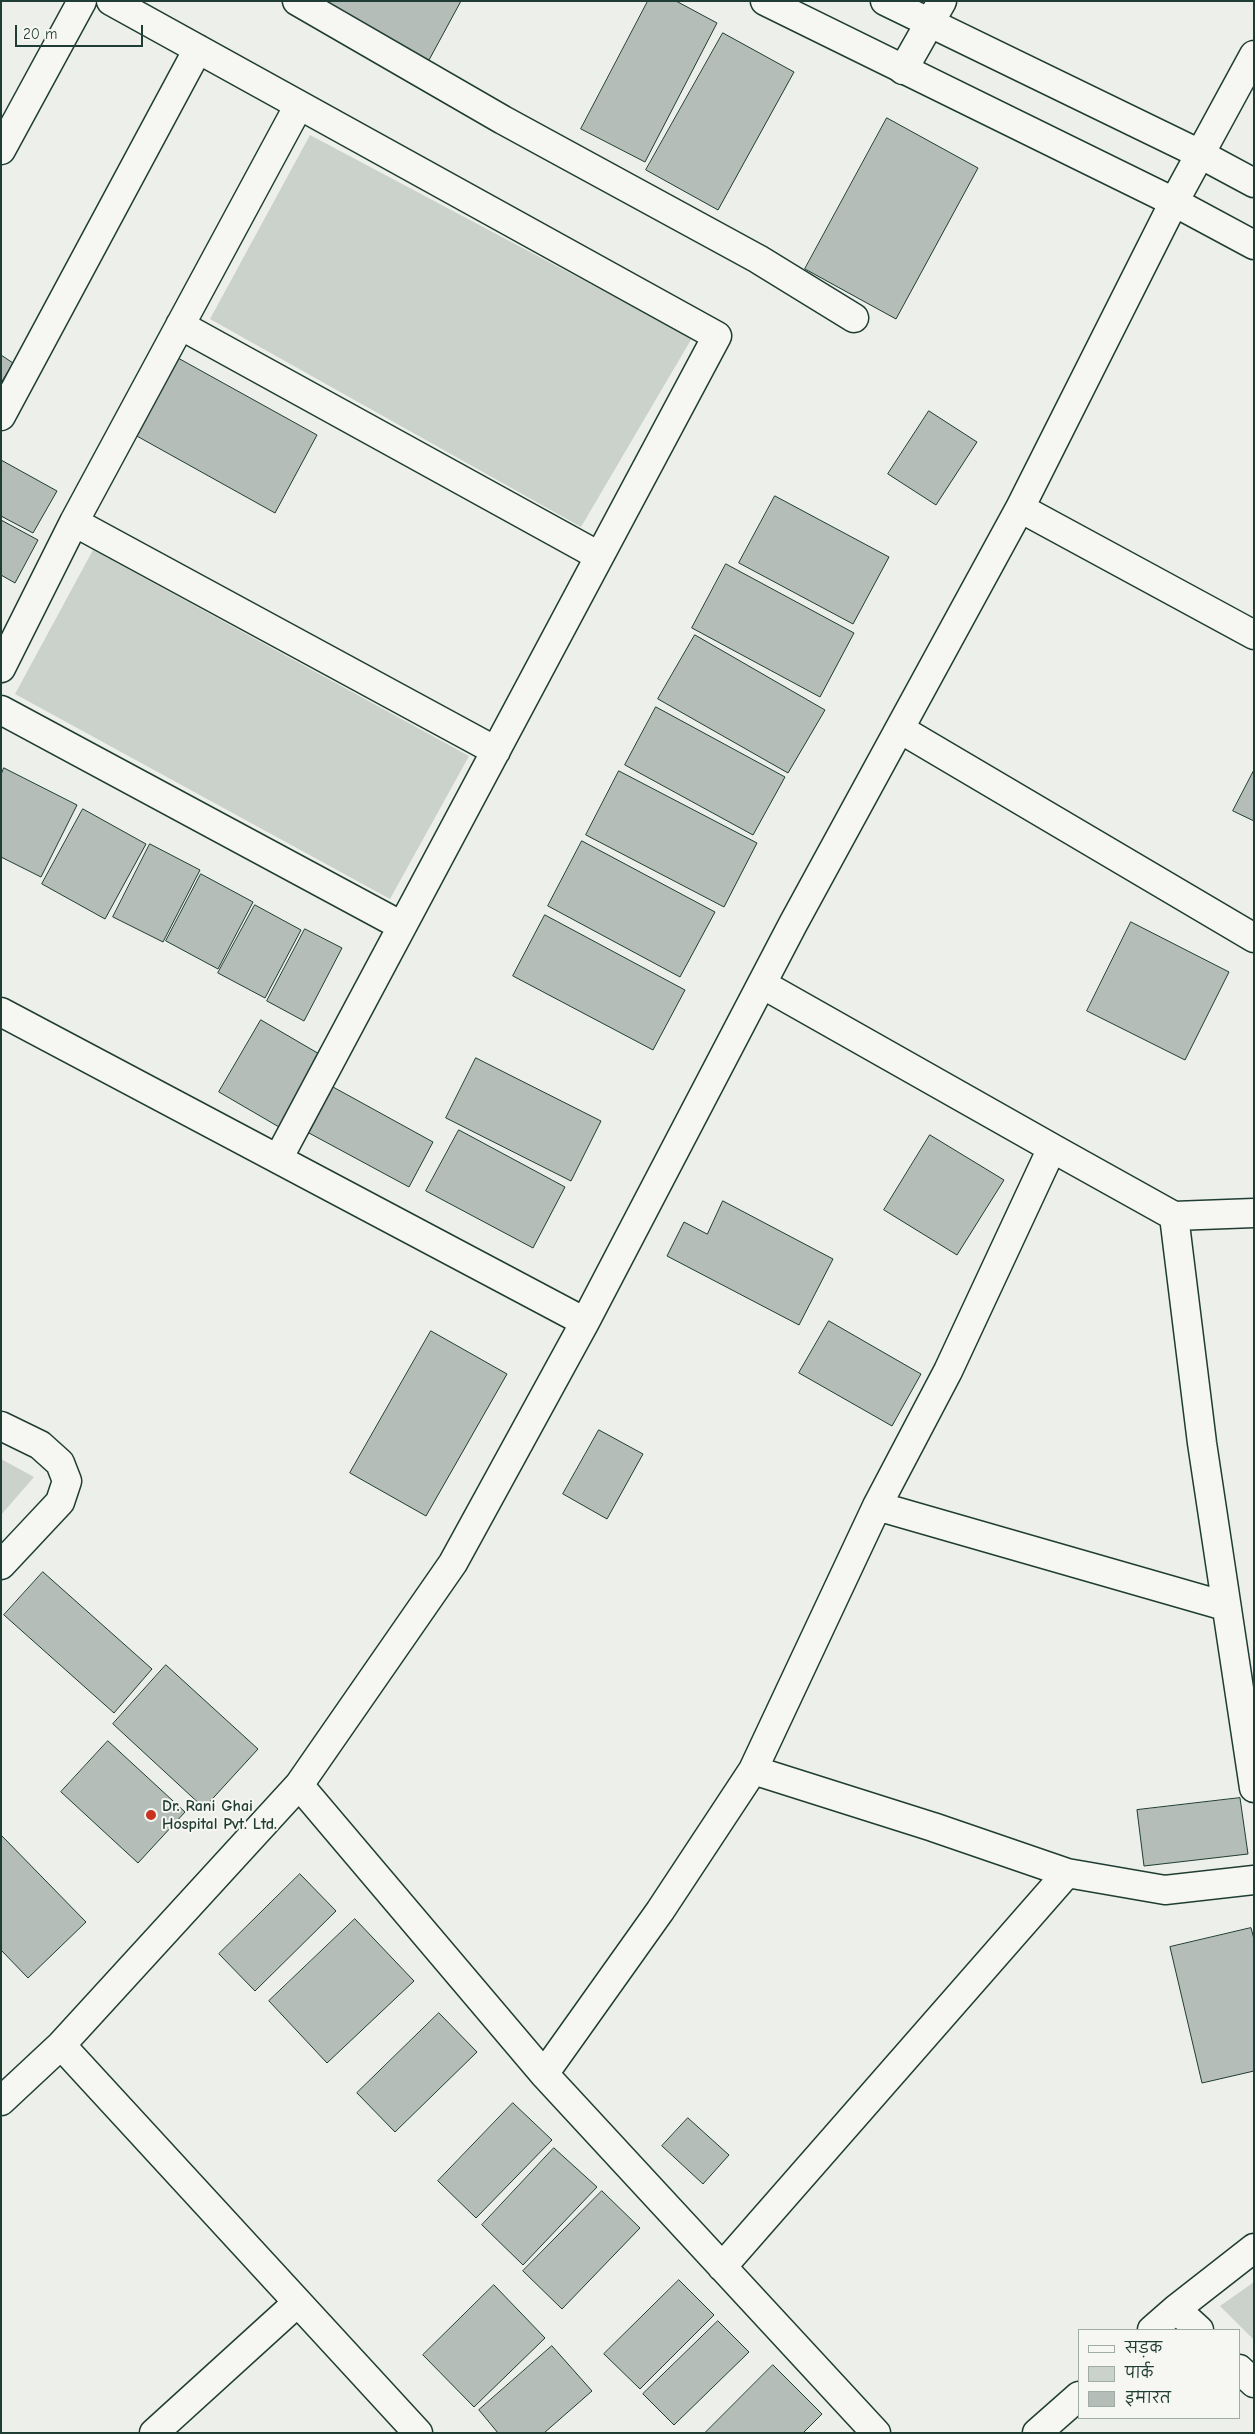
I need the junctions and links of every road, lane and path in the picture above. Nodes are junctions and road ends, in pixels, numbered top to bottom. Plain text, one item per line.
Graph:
1 (82, 1) edge
2 (111, 1) edge
3 (297, 1) edge
4 (764, 1) edge
5 (885, 1) edge
6 (936, 12) edge
7 (198, 49) junction
8 (1254, 55) edge
9 (903, 70) junction
10 (299, 105) junction
11 (1, 150) edge
12 (1200, 154) junction
13 (1254, 183) edge
14 (1174, 202) junction
15 (1254, 245) edge
16 (854, 318) dead end
17 (180, 325) junction
18 (1, 416) edge
19 (1020, 508) junction
20 (74, 522) junction
21 (599, 556) junction
22 (1254, 635) edge
23 (1, 668) edge
24 (1, 710) edge
25 (900, 728) junction
26 (496, 751) junction
27 (402, 926) junction
28 (1254, 938) edge
29 (762, 984) junction
30 (1, 1012) edge
31 (1052, 1148) junction
32 (278, 1159) junction
33 (1254, 1213) edge
34 (1174, 1216) junction
35 (585, 1322) junction
36 (1, 1426) edge
37 (877, 1506) junction
38 (1, 1565) edge
39 (1225, 1606) junction
40 (753, 1770) junction
41 (298, 1785) junction
42 (1254, 1788) edge
43 (1068, 1873) junction
44 (1254, 1880) edge
45 (62, 2045) junction
46 (544, 2074) junction
47 (1, 2101) edge
48 (1254, 2248) edge
49 (722, 2267) junction
50 (297, 2303) junction
51 (1176, 2309) junction
52 (1153, 2329) edge
53 (1198, 2329) edge
54 (1240, 2370) edge
55 (1254, 2383) edge
56 (1078, 2397) edge
57 (154, 2433) edge
58 (418, 2433) edge
59 (876, 2433) edge
60 (1037, 2433) edge

1 - 11 street
2 - 7 street
3 - 16 street
4 - 9 street
5 - 6 street
6 - 9 street
6 - 12 street
7 - 10 street
7 - 18 street
8 - 12 street
9 - 14 street
10 - 17 street
10 - 21 street
12 - 13 street
12 - 14 street
14 - 15 street
14 - 19 street
17 - 20 street
17 - 21 street
19 - 22 street
19 - 25 street
20 - 23 street
20 - 26 street
21 - 26 street
24 - 27 street
25 - 28 street
25 - 29 street
26 - 27 street
27 - 32 street
29 - 31 street
29 - 35 street
30 - 32 street
31 - 34 street
31 - 37 street
32 - 35 street
33 - 34 street
34 - 39 street
35 - 41 street
36 - 38 street
37 - 39 street
37 - 40 street
39 - 42 street
40 - 43 street
40 - 46 street
41 - 45 street
41 - 46 street
43 - 44 street
43 - 49 street
45 - 47 street
45 - 50 street
46 - 49 street
48 - 51 street
49 - 59 street
50 - 57 street
50 - 58 street
51 - 52 street
51 - 53 street
54 - 55 street
56 - 60 street

